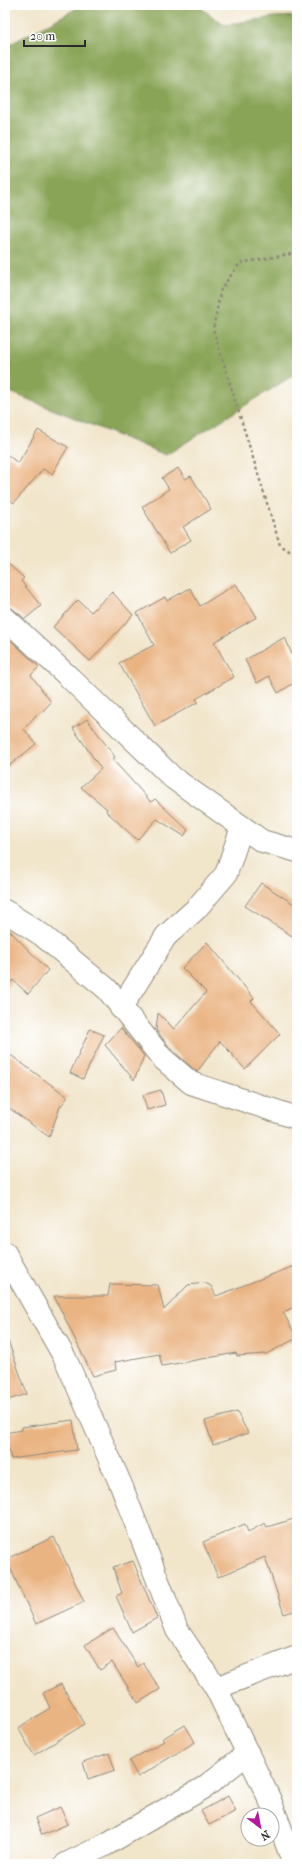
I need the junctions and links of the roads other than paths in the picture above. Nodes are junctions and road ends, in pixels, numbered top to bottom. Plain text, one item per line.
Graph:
1 (5, 618) edge
2 (242, 827) junction
3 (297, 851) edge
4 (5, 911) edge
5 (121, 1008) junction
6 (297, 1118) edge
7 (5, 1253) edge
8 (297, 1657) edge
9 (216, 1688) junction
10 (248, 1753) junction
11 (66, 1864) edge
12 (294, 1864) edge

1 - 2 street
2 - 3 street
2 - 5 street
4 - 5 street
5 - 6 street
7 - 9 street
8 - 9 street
9 - 10 street
10 - 11 street
10 - 12 street

